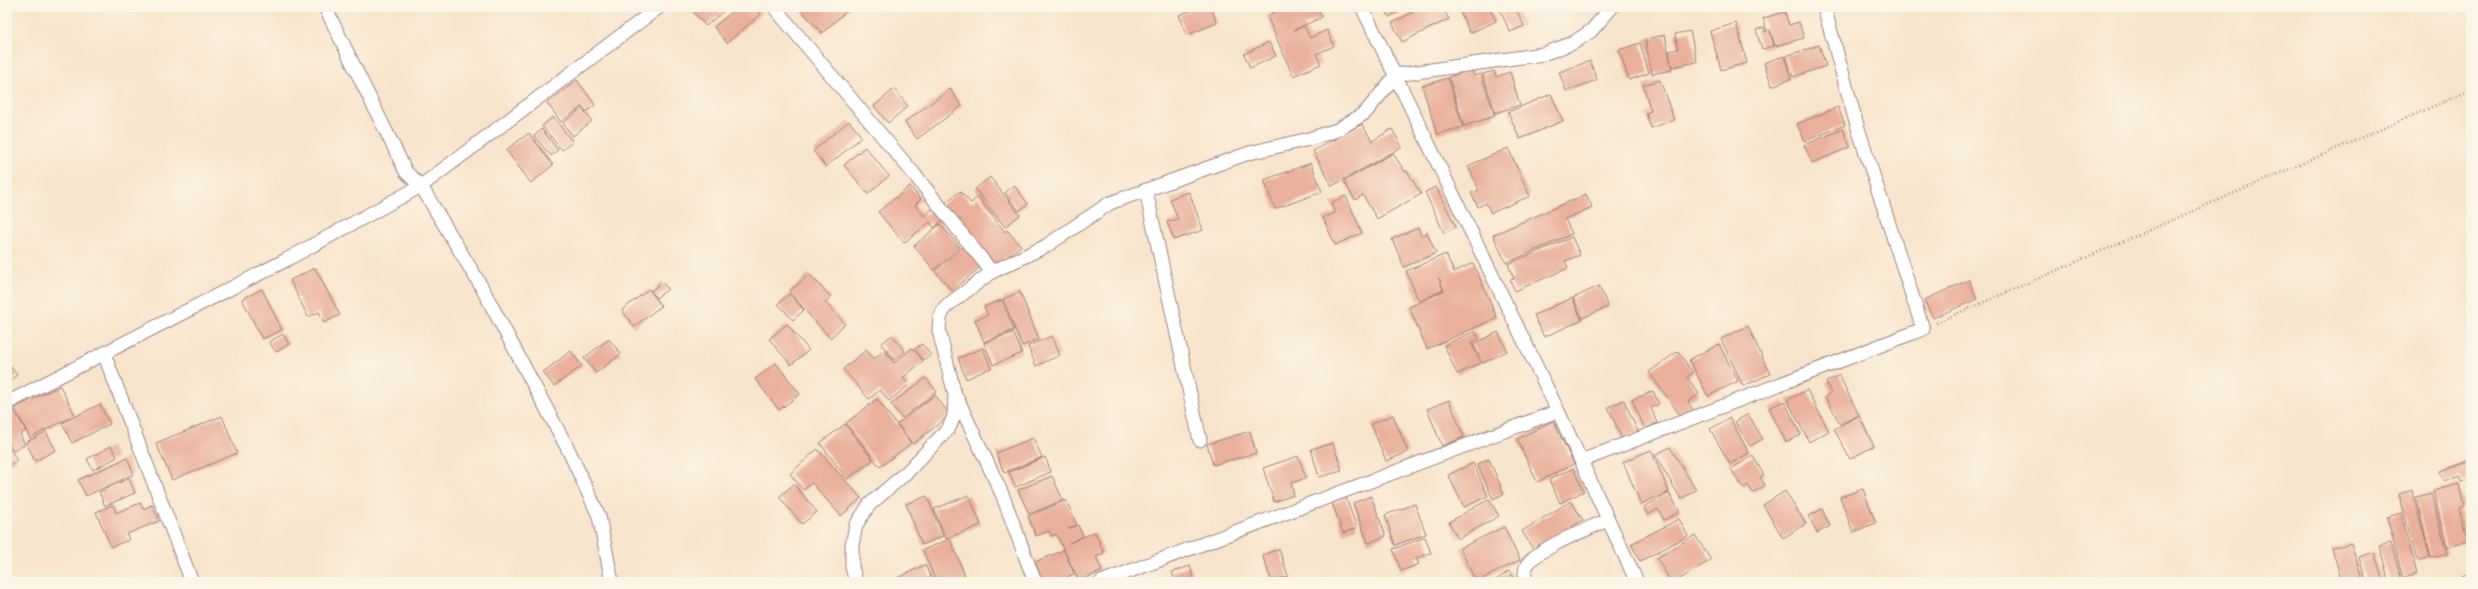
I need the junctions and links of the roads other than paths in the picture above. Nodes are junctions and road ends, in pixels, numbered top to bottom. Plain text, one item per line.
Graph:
1 (325, 7) edge
2 (659, 7) edge
3 (774, 7) edge
4 (1362, 7) edge
5 (1612, 7) edge
6 (1824, 7) edge
7 (1396, 74) junction
8 (421, 186) junction
9 (1146, 191) junction
10 (992, 272) junction
11 (104, 354) junction
12 (955, 395) junction
13 (7, 403) edge
14 (1558, 411) junction
15 (1200, 440) dead end
16 (1581, 461) junction
17 (1607, 520) junction
18 (2471, 580) edge
19 (192, 582) edge
20 (612, 582) edge
21 (856, 582) edge
22 (1035, 582) edge
23 (1101, 582) edge
24 (1526, 582) edge
25 (1637, 582) edge
26 (2466, 582) edge

1 - 8 street
2 - 8 street
3 - 10 street
4 - 7 street
5 - 7 street
6 - 16 street
7 - 9 street
7 - 14 street
8 - 11 street
8 - 20 street
9 - 10 street
9 - 15 street
10 - 12 street
11 - 13 street
11 - 19 street
12 - 21 street
12 - 22 street
14 - 16 street
14 - 23 street
16 - 17 street
17 - 24 street
17 - 25 street
18 - 26 street

